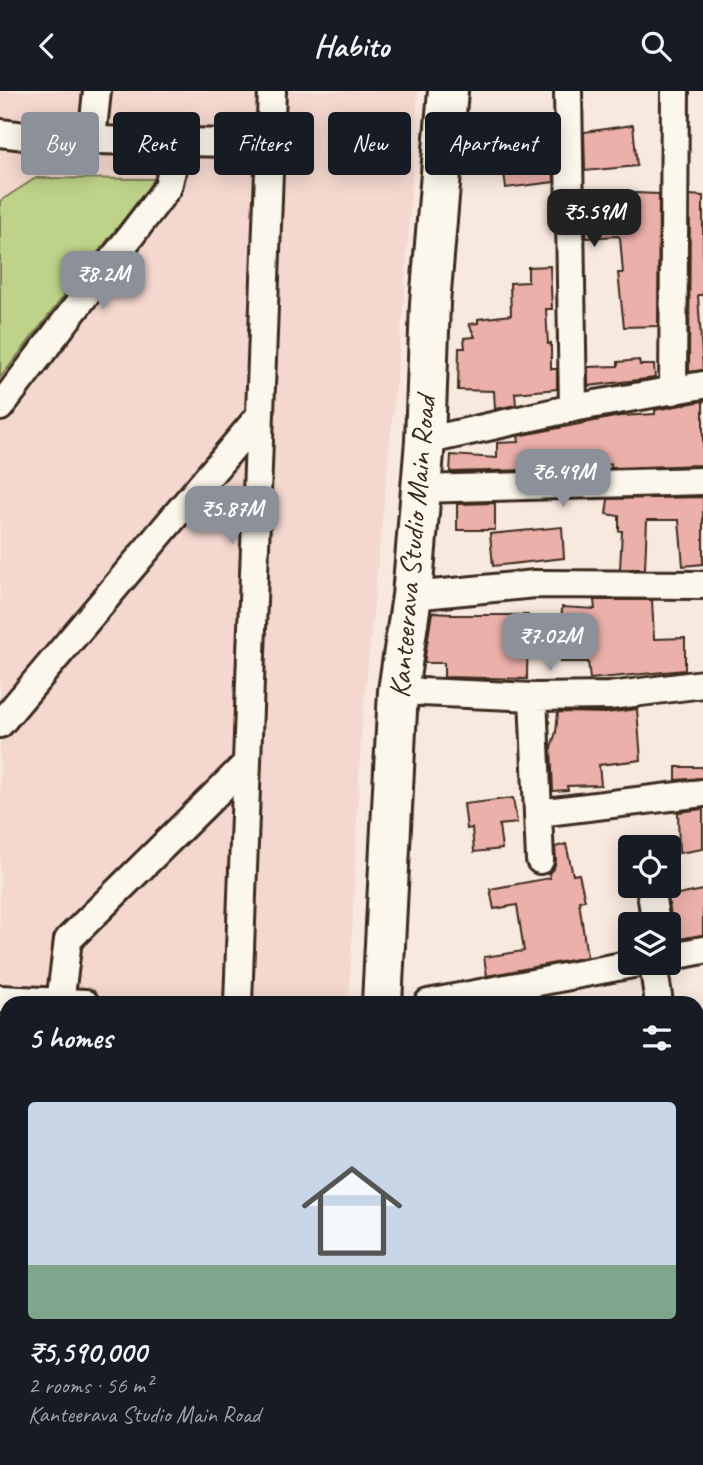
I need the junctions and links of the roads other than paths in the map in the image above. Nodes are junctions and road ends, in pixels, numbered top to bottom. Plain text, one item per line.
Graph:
1 (97, 91) edge
2 (272, 91) edge
3 (448, 91) edge
4 (568, 91) edge
5 (676, 91) edge
6 (95, 112) edge
7 (271, 112) edge
8 (0, 133) edge
9 (21, 136) edge
10 (171, 175) edge
11 (269, 175) edge
12 (703, 386) edge
13 (673, 391) junction
14 (0, 407) edge
15 (573, 408) junction
16 (260, 415) junction
17 (425, 441) junction
18 (703, 481) edge
19 (421, 489) junction
20 (703, 585) edge
21 (412, 596) junction
22 (703, 684) edge
23 (398, 691) junction
24 (533, 697) junction
25 (0, 724) edge
26 (247, 763) junction
27 (703, 793) edge
28 (538, 813) junction
29 (540, 860) dead end
30 (703, 950) edge
31 (681, 954) edge
32 (618, 967) edge
33 (655, 975) edge
34 (69, 996) edge
35 (238, 996) edge
36 (382, 996) edge
37 (465, 996) edge
38 (658, 996) edge

1 - 6 street
2 - 7 street
3 - 17 main road, Kanteerava Studio Main Road
4 - 15 street
5 - 13 street
8 - 9 street
10 - 14 street
11 - 16 street
12 - 13 street
13 - 15 street
15 - 17 street
16 - 25 street
16 - 26 street
17 - 19 main road, Kanteerava Studio Main Road
18 - 19 street
19 - 21 main road, Kanteerava Studio Main Road
20 - 21 street
21 - 23 main road, Kanteerava Studio Main Road
22 - 24 street
23 - 24 street
23 - 36 main road, Kanteerava Studio Main Road
24 - 28 street
26 - 34 street
26 - 35 street
27 - 28 street
28 - 29 street
30 - 31 street
32 - 37 street
33 - 38 street

